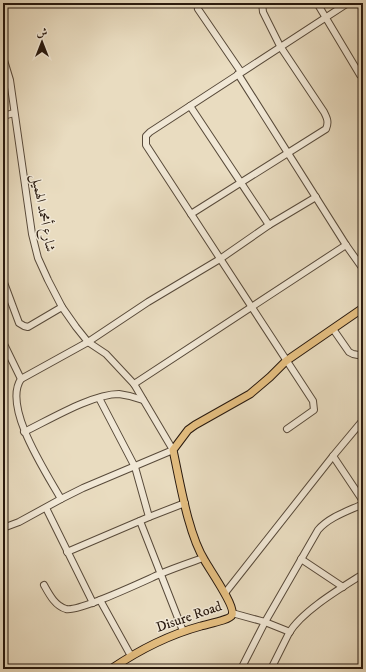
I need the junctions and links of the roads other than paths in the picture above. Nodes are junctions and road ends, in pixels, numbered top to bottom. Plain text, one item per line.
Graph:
1 (262, 3) edge
2 (317, 3) edge
3 (348, 3) edge
4 (198, 9) dead end
5 (327, 17) junction
6 (280, 46) junction
7 (3, 57) edge
8 (239, 73) junction
9 (363, 78) edge
10 (190, 106) junction
11 (14, 113) junction
12 (3, 116) edge
13 (288, 153) junction
14 (241, 183) junction
15 (316, 197) junction
16 (190, 214) junction
17 (269, 225) junction
18 (346, 245) junction
19 (220, 259) junction
20 (363, 269) edge
21 (3, 280) edge
22 (62, 307) junction
23 (252, 308) junction
24 (363, 308) edge
25 (333, 329) junction
26 (3, 342) edge
27 (88, 342) junction
28 (363, 356) edge
29 (286, 361) junction
30 (20, 379) junction
31 (134, 384) junction
32 (99, 398) junction
33 (143, 400) junction
34 (363, 420) edge
35 (287, 430) dead end
36 (24, 432) junction
37 (173, 450) junction
38 (333, 456) junction
39 (135, 467) junction
40 (61, 499) junction
41 (363, 502) edge
42 (185, 503) junction
43 (46, 508) junction
44 (149, 517) junction
45 (140, 521) junction
46 (3, 528) edge
47 (68, 552) junction
48 (203, 558) junction
49 (301, 559) junction
50 (161, 574) junction
51 (363, 574) edge
52 (44, 585) dead end
53 (343, 587) junction
54 (225, 594) junction
55 (100, 600) junction
56 (93, 603) junction
57 (232, 613) junction
58 (265, 622) junction
59 (183, 631) junction
60 (290, 632) junction
61 (131, 656) junction
62 (111, 669) edge
63 (241, 669) edge
64 (271, 669) edge

1 - 6 street
2 - 5 street
3 - 5 street
4 - 8 street
5 - 6 street
5 - 9 street
6 - 8 street
6 - 13 street
7 - 11 street, شارع أمحمد الهميل
8 - 10 street
8 - 13 street
10 - 14 street
10 - 16 street
11 - 12 street
11 - 22 street, شارع أمحمد الهميل
13 - 14 street
13 - 15 street
14 - 16 street
14 - 17 street
15 - 17 street
15 - 18 street
16 - 19 street
17 - 19 street
18 - 20 street
18 - 23 street
19 - 23 street
19 - 27 street
21 - 22 street
22 - 27 street, شارع أمحمد الهميل
23 - 29 street
23 - 31 street
24 - 25 main road
25 - 28 street
25 - 29 main road
26 - 30 street
27 - 30 street
27 - 31 street, شارع أمحمد الهميل
29 - 35 street
29 - 37 main road
30 - 36 street
31 - 33 street, شارع أمحمد الهميل
32 - 33 street
32 - 36 street
32 - 39 street
33 - 37 street, شارع أمحمد الهميل
34 - 38 street
36 - 40 street
37 - 39 street
37 - 42 main road
38 - 41 street
38 - 54 street
39 - 40 street
39 - 44 street
40 - 43 street
41 - 49 street
42 - 44 street
42 - 48 main road
43 - 46 street
43 - 47 street
44 - 45 street
45 - 47 street
45 - 50 street
47 - 56 street
48 - 50 street
48 - 54 main road
49 - 53 street
49 - 58 street
50 - 55 street
50 - 59 street
51 - 53 street
52 - 56 street
53 - 60 street
54 - 57 main road
55 - 56 street
55 - 61 street
57 - 58 street
57 - 59 main road, Disure Road
58 - 60 street
58 - 63 street
59 - 61 main road, Disure Road
60 - 64 street
61 - 62 main road, Disure Road

